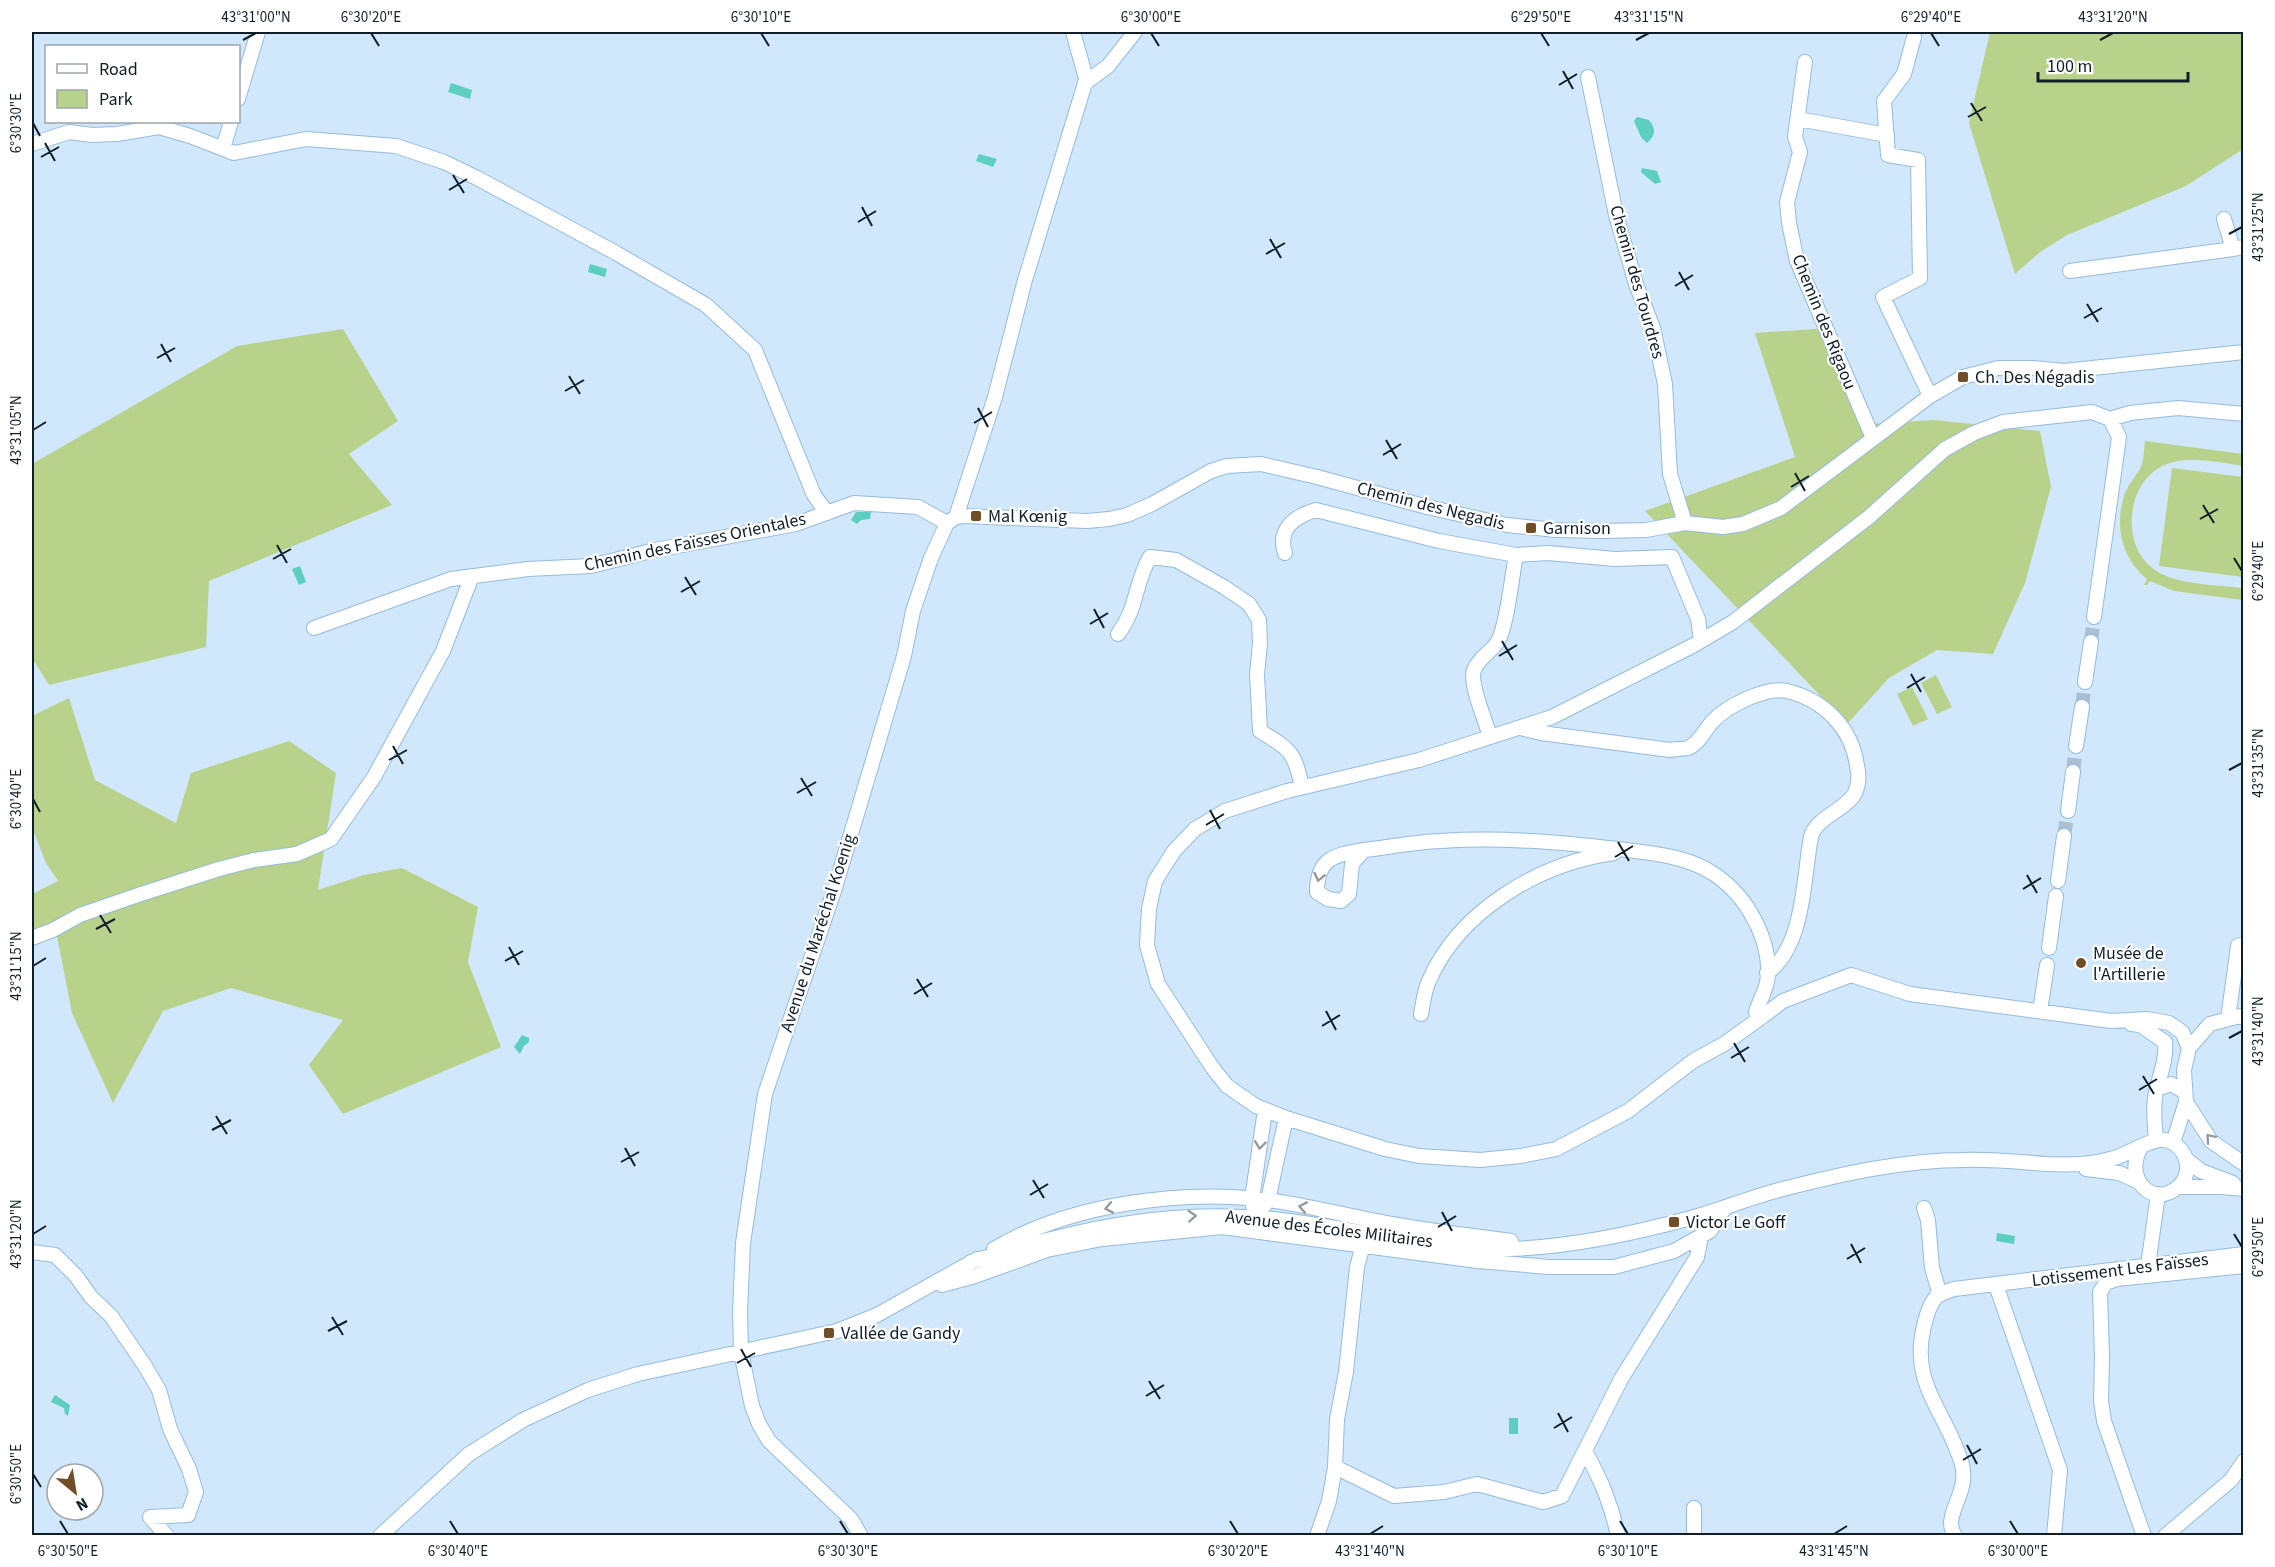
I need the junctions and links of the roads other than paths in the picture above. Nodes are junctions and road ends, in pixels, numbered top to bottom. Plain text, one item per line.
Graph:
1 (258, 32) edge
2 (1073, 32) edge
3 (1135, 32) edge
4 (1914, 37) dead end
5 (1805, 62) dead end
6 (1588, 77) dead end
7 (1087, 82) junction
8 (240, 92) edge
9 (1798, 119) junction
10 (231, 123) edge
11 (1887, 135) junction
12 (32, 144) edge
13 (223, 148) junction
14 (2223, 219) dead end
15 (2238, 248) edge
16 (2070, 271) dead end
17 (2244, 352) edge
18 (1930, 396) junction
19 (2244, 414) edge
20 (2110, 418) junction
21 (1873, 438) junction
22 (827, 513) junction
23 (951, 520) junction
24 (1685, 523) junction
25 (1285, 553) dead end
26 (1516, 555) junction
27 (472, 576) junction
28 (2094, 617) tunnel mouth
29 (315, 628) dead end
30 (1118, 634) dead end
31 (1701, 641) junction
32 (2091, 642) tunnel mouth
33 (2085, 682) tunnel mouth
34 (2082, 707) tunnel mouth
35 (1520, 728) junction
36 (1490, 736) junction
37 (2076, 746) tunnel mouth
38 (2073, 772) tunnel mouth
39 (1302, 787) junction
40 (2068, 811) tunnel mouth
41 (2064, 836) tunnel mouth
42 (1364, 850) dead end
43 (1631, 850) junction
44 (2058, 881) dead end
45 (2056, 896) dead end
46 (32, 938) edge
47 (2244, 944) edge
48 (2049, 948) dead end
49 (2047, 965) dead end
50 (1767, 973) junction
51 (2040, 1011) junction
52 (1421, 1014) dead end
53 (1763, 1016) junction
54 (2244, 1018) edge
55 (2228, 1019) junction
56 (2111, 1021) junction
57 (2188, 1048) junction
58 (2157, 1089) junction
59 (2185, 1097) junction
60 (1265, 1110) junction
61 (1286, 1118) junction
62 (2156, 1140) junction
63 (2173, 1143) junction
64 (2140, 1148) junction
65 (2186, 1159) junction
66 (2244, 1164) edge
67 (2076, 1165) junction
68 (2137, 1181) junction
69 (2178, 1187) junction
70 (2244, 1187) edge
71 (2158, 1194) junction
72 (1252, 1199) junction
73 (1268, 1200) junction
74 (1725, 1207) junction
75 (1924, 1208) dead end
76 (1255, 1217) junction
77 (1701, 1237) junction
78 (1363, 1245) junction
79 (1547, 1245) junction
80 (32, 1252) edge
81 (2244, 1254) edge
82 (971, 1262) junction
83 (2148, 1266) junction
84 (2244, 1266) edge
85 (1996, 1285) junction
86 (919, 1292) junction
87 (1940, 1295) junction
88 (741, 1352) junction
89 (1585, 1451) junction
90 (2244, 1461) edge
91 (1335, 1467) junction
92 (1694, 1508) dead end
93 (167, 1536) edge
94 (380, 1536) edge
95 (861, 1536) edge
96 (1317, 1536) edge
97 (1618, 1536) edge
98 (1694, 1536) edge
99 (1954, 1536) edge
100 (2054, 1536) edge
101 (2144, 1536) edge
102 (2165, 1536) edge

1 - 8 street
2 - 7 street
3 - 7 street
4 - 11 street
5 - 9 street, Chemin des Rigaou
6 - 24 street, Chemin des Tourdres
7 - 23 street, Avenue du Maréchal Koenig
9 - 11 street
9 - 21 street, Chemin des Rigaou
10 - 13 street
11 - 18 street
12 - 13 street
13 - 22 street
14 - 15 street
15 - 16 street
17 - 18 street, Chemin des Negadis
18 - 21 street, Chemin des Negadis
19 - 20 street
20 - 28 street
20 - 31 street
21 - 24 street, Chemin des Negadis
22 - 23 street, Chemin des Faïsses Orientales
22 - 27 street, Chemin des Faïsses Orientales
23 - 24 street, Chemin des Negadis
23 - 88 street, Avenue du Maréchal Koenig
25 - 26 street
26 - 31 street
26 - 36 street
27 - 29 street, Chemin des Faïsses Orientales
27 - 46 street
30 - 39 street
31 - 35 street
32 - 33 street
34 - 37 street
35 - 36 street
35 - 50 street
36 - 39 street
38 - 40 street
39 - 60 street
41 - 44 street
42 - 43 street
43 - 50 street
43 - 52 street
45 - 48 street
47 - 55 street
49 - 51 street
50 - 53 street
51 - 53 street
51 - 56 street
53 - 61 street
54 - 55 street
55 - 57 street
56 - 57 street
56 - 58 street
57 - 59 street
58 - 59 street
58 - 62 street
59 - 63 street
66 -> 59 street
60 - 61 street
60 -> 72 street
61 - 73 street
62 - 63 street
62 - 64 street
63 - 65 street
64 - 67 street, Avenue des Écoles Militaires
64 - 68 street
65 - 69 street
65 - 70 street
67 - 68 street, Avenue des Écoles Militaires
67 - 74 street, Avenue des Écoles Militaires
68 - 71 street
69 - 70 street
69 - 71 street
71 - 83 street
72 - 73 street, Avenue des Écoles Militaires
72 - 76 street
72 -> 82 street, Avenue des Écoles Militaires
73 - 76 street
79 -> 73 street, Avenue des Écoles Militaires
74 - 77 street
74 - 79 street, Avenue des Écoles Militaires
75 - 87 street
76 - 79 street, Avenue des Écoles Militaires
82 -> 76 street, Avenue des Écoles Militaires
77 - 78 street
77 - 89 street
78 - 86 street
78 - 91 street
80 - 93 street
81 - 83 street, Lotissement Les Faïsses
82 - 86 street, Avenue des Écoles Militaires
83 - 85 street, Lotissement Les Faïsses
84 - 101 street
85 - 87 street, Lotissement Les Faïsses
85 - 100 street
86 - 88 street, Avenue des Écoles Militaires
87 - 99 street
88 - 94 street, Avenue des Écoles Militaires
88 - 95 street, Avenue du Maréchal Koenig
89 - 91 street
89 - 97 street
90 - 102 street
91 - 96 street
92 - 98 street

